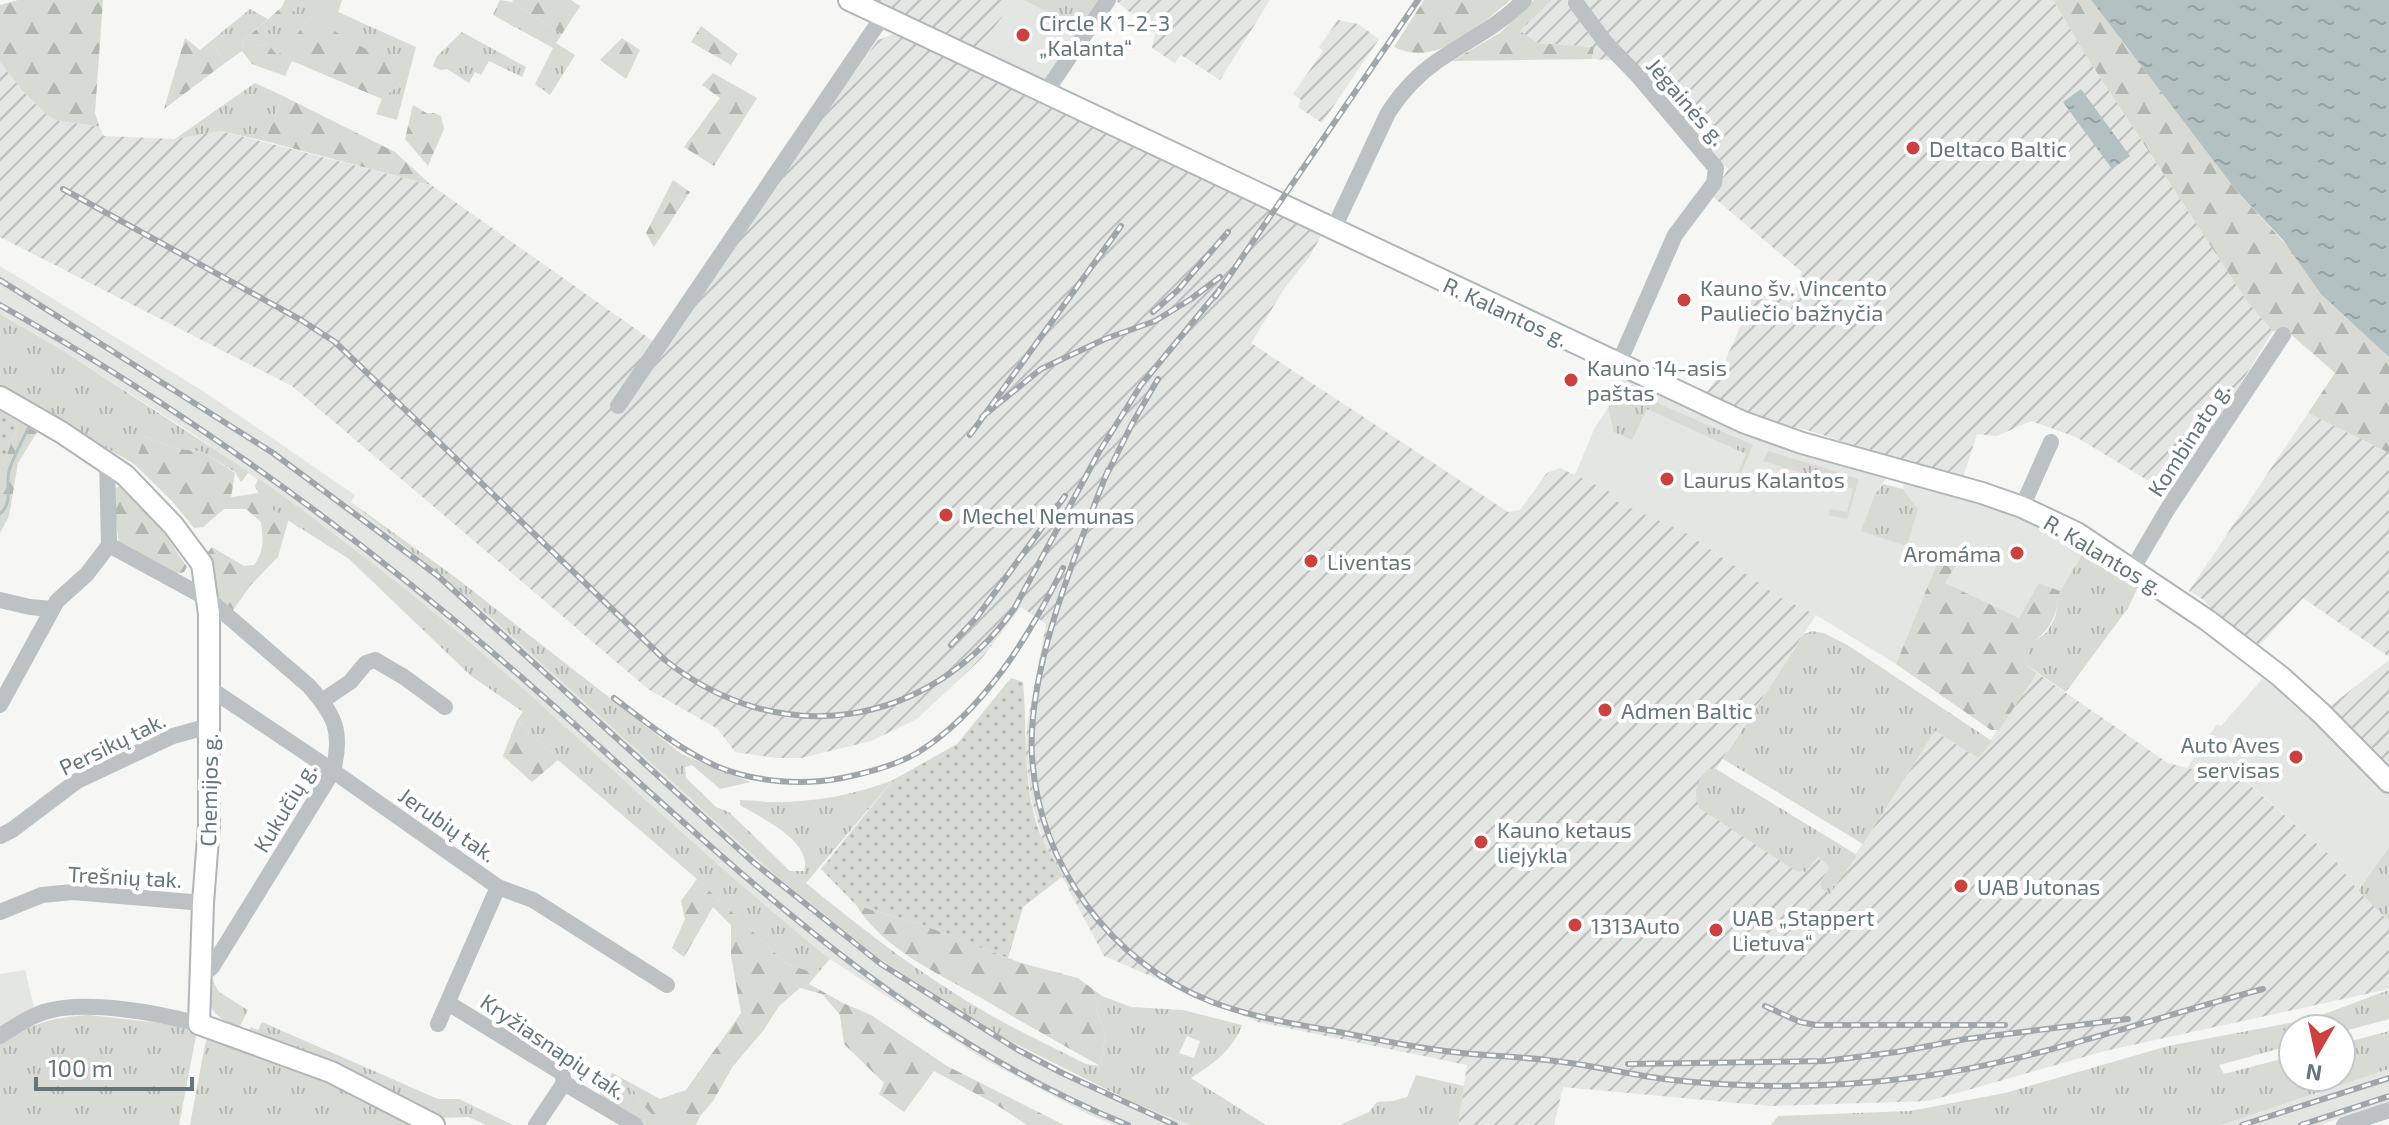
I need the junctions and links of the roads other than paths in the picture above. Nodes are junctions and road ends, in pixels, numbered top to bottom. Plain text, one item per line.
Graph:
1 (849, 0) edge
2 (1108, 0) edge
3 (1524, 0) edge
4 (1576, 3) dead end
5 (883, 16) junction
6 (1045, 93) junction
7 (1333, 230) junction
8 (2283, 335) dead end
9 (1618, 365) junction
10 (0, 397) edge
11 (618, 406) dead end
12 (2051, 442) dead end
13 (107, 460) junction
14 (2022, 507) junction
15 (109, 545) junction
16 (2133, 568) junction
17 (208, 599) junction
18 (0, 600) edge
19 (52, 609) junction
20 (209, 688) junction
21 (322, 701) junction
22 (0, 705) edge
23 (445, 707) dead end
24 (209, 726) junction
25 (333, 771) junction
26 (2389, 782) edge
27 (0, 836) edge
28 (498, 887) junction
29 (203, 903) junction
30 (0, 912) edge
31 (200, 971) junction
32 (667, 985) dead end
33 (448, 1003) junction
34 (199, 1024) junction
35 (438, 1024) dead end
36 (0, 1036) edge
37 (564, 1083) junction
38 (2389, 1110) edge
39 (434, 1125) edge
40 (536, 1125) edge
41 (635, 1125) edge
42 (2344, 1125) edge

1 - 5 main road, R. Kalantos g.
2 - 6 street
3 - 7 street
4 - 9 street, Jėgainės g.
5 - 6 main road, R. Kalantos g.
5 - 11 street
6 - 7 main road, R. Kalantos g.
7 - 9 main road, R. Kalantos g.
8 - 16 street, Kombinato g.
9 - 14 main road, R. Kalantos g.
10 - 13 main road, Chemijos g.
12 - 14 street
13 - 15 street
13 - 17 main road, Chemijos g.
14 - 16 main road, R. Kalantos g.
15 - 17 street, Kukučių g.
15 - 19 street
16 - 26 main road, R. Kalantos g.
17 - 20 main road, Chemijos g.
17 - 21 street, Kukučių g.
18 - 19 street
19 - 22 street
20 - 24 main road, Chemijos g.
20 - 25 street, Jerubių tak.
21 - 23 street
21 - 25 street, Kukučių g.
24 - 27 street, Persikų tak.
24 - 29 main road, Chemijos g.
25 - 28 street, Jerubių tak.
25 - 31 street, Kukučių g.
28 - 32 street, Jerubių tak.
28 - 33 street
29 - 30 street, Trešnių tak.
29 - 31 main road, Chemijos g.
31 - 34 main road, Chemijos g.
33 - 35 street
33 - 37 street, Kryžiasnapių tak.
34 - 36 street
34 - 39 main road
37 - 40 street
37 - 41 street, Kryžiasnapių tak.
38 - 42 street

